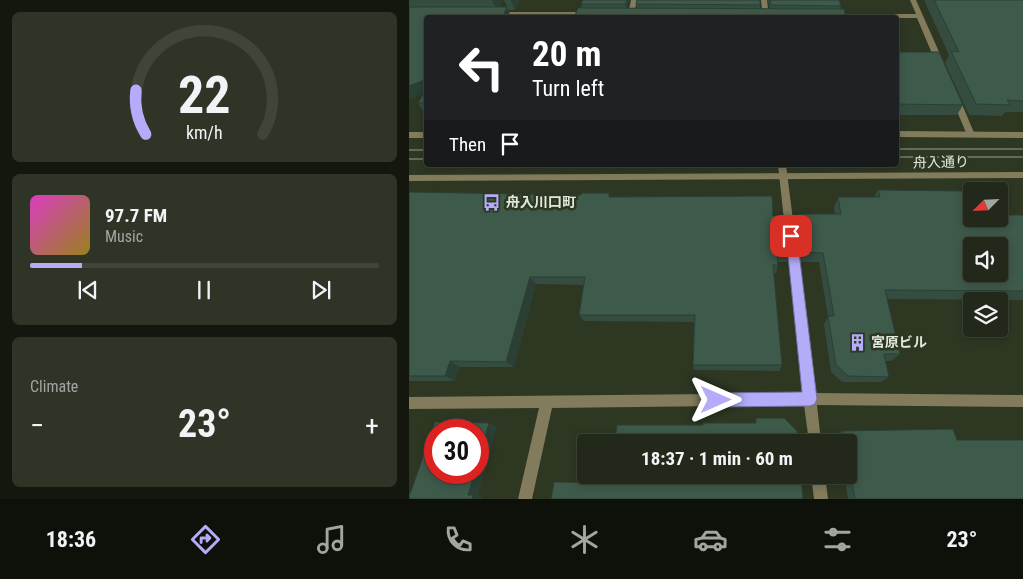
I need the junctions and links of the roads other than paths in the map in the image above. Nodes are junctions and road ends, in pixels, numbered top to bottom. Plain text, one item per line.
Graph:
1 (634, 0) edge
2 (764, 0) edge
3 (913, 0) edge
4 (491, 13) edge
5 (594, 14) edge
6 (621, 14) edge
7 (631, 14) junction
8 (640, 14) edge
9 (766, 15) edge
10 (899, 16) edge
11 (919, 16) junction
12 (942, 68) edge
13 (950, 86) edge
14 (424, 134) edge
15 (899, 134) edge
16 (409, 135) edge
17 (971, 135) junction
18 (1023, 135) edge
19 (782, 167) edge
20 (1023, 175) edge
21 (784, 177) junction
22 (409, 178) edge
23 (810, 399) junction
24 (1023, 400) edge
25 (547, 402) junction
26 (409, 403) edge
27 (814, 434) edge
28 (819, 484) edge
29 (525, 499) edge
30 (821, 499) edge

1 - 7 street
2 - 9 street
3 - 11 street
4 - 5 street
6 - 7 street
7 - 8 street
10 - 11 street
11 - 12 street
13 - 17 street
14 - 16 street
15 - 17 street, 舟入通り
17 - 18 street, 舟入通り
19 - 21 street
20 - 21 street, 舟入通り
21 - 22 street, 舟入通り
21 - 23 street
23 - 24 street
23 - 25 street
23 - 27 street
25 - 26 street
25 - 29 street
28 - 30 street

